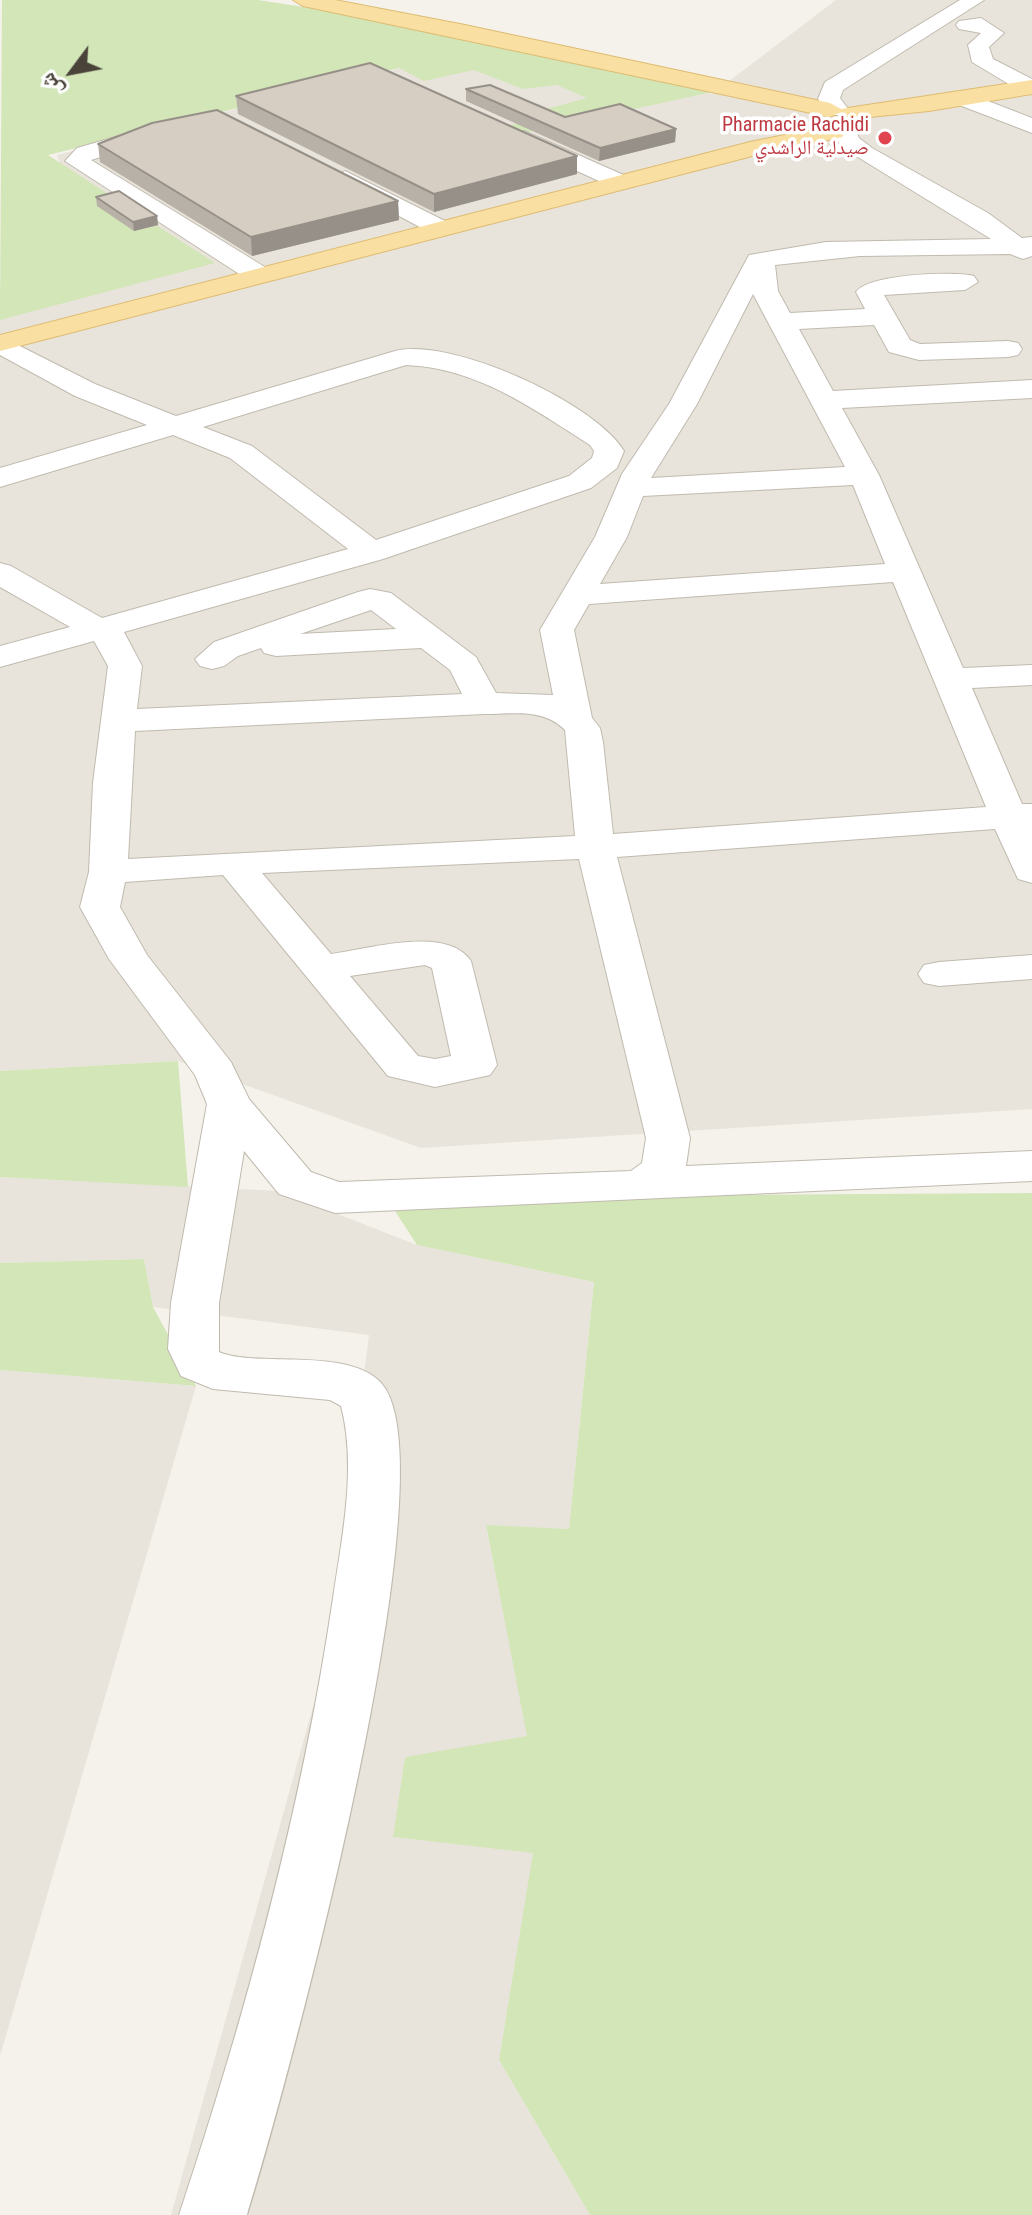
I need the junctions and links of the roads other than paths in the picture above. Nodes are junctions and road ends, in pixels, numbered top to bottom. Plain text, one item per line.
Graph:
1 (303, 0) edge
2 (974, 0) edge
3 (966, 25) dead end
4 (1031, 87) edge
5 (772, 97) junction
6 (962, 98) junction
7 (803, 119) junction
8 (844, 120) junction
9 (179, 125) edge
10 (1032, 126) edge
11 (502, 128) edge
12 (758, 147) junction
13 (323, 167) edge
14 (620, 182) junction
15 (440, 228) junction
16 (1027, 250) edge
17 (758, 260) junction
18 (259, 275) junction
19 (965, 282) dead end
20 (883, 316) junction
21 (780, 322) junction
22 (0, 344) edge
23 (1008, 349) dead end
24 (1028, 395) edge
25 (825, 400) junction
26 (178, 424) junction
27 (864, 475) junction
28 (0, 478) edge
29 (631, 488) junction
30 (372, 552) junction
31 (904, 572) junction
32 (0, 573) edge
33 (579, 595) junction
34 (97, 628) junction
35 (219, 654) dead end
36 (0, 657) edge
37 (1032, 675) edge
38 (950, 679) junction
39 (484, 703) junction
40 (575, 720) junction
41 (118, 721) junction
42 (1020, 815) edge
43 (595, 847) junction
44 (233, 863) junction
45 (1032, 871) edge
46 (108, 872) junction
47 (1032, 967) edge
48 (321, 968) dead end
49 (939, 974) dead end
50 (229, 1104) junction
51 (1032, 1166) edge
52 (646, 1183) junction
53 (213, 2215) edge

1 - 5 main road
2 - 8 street
3 - 4 street
4 - 6 main road
5 - 7 main road
5 - 8 main road
6 - 8 main road
6 - 10 street
7 - 8 main road
7 - 12 main road
8 - 12 main road
8 - 16 street
9 - 18 street
11 - 14 street
12 - 14 main road
13 - 15 street
14 - 15 main road
15 - 18 main road
16 - 17 street
17 - 21 street
17 - 29 street
18 - 22 main road
19 - 20 street
20 - 21 street
20 - 23 street
21 - 25 street
22 - 26 street
24 - 25 street
25 - 27 street
26 - 28 street
26 - 30 street
26 - 30 street
27 - 29 street
27 - 31 street
29 - 33 street
30 - 34 street
31 - 33 street
31 - 38 street
32 - 34 street
33 - 40 street
34 - 36 street
34 - 41 street
35 - 39 street
37 - 38 street
38 - 42 street
39 - 40 street
39 - 41 street
40 - 43 street
41 - 46 street
42 - 43 street
42 - 45 street
43 - 44 street
43 - 52 street
44 - 46 street
44 - 48 street
46 - 50 street
47 - 49 street
50 - 52 street
50 - 53 street
51 - 52 street

